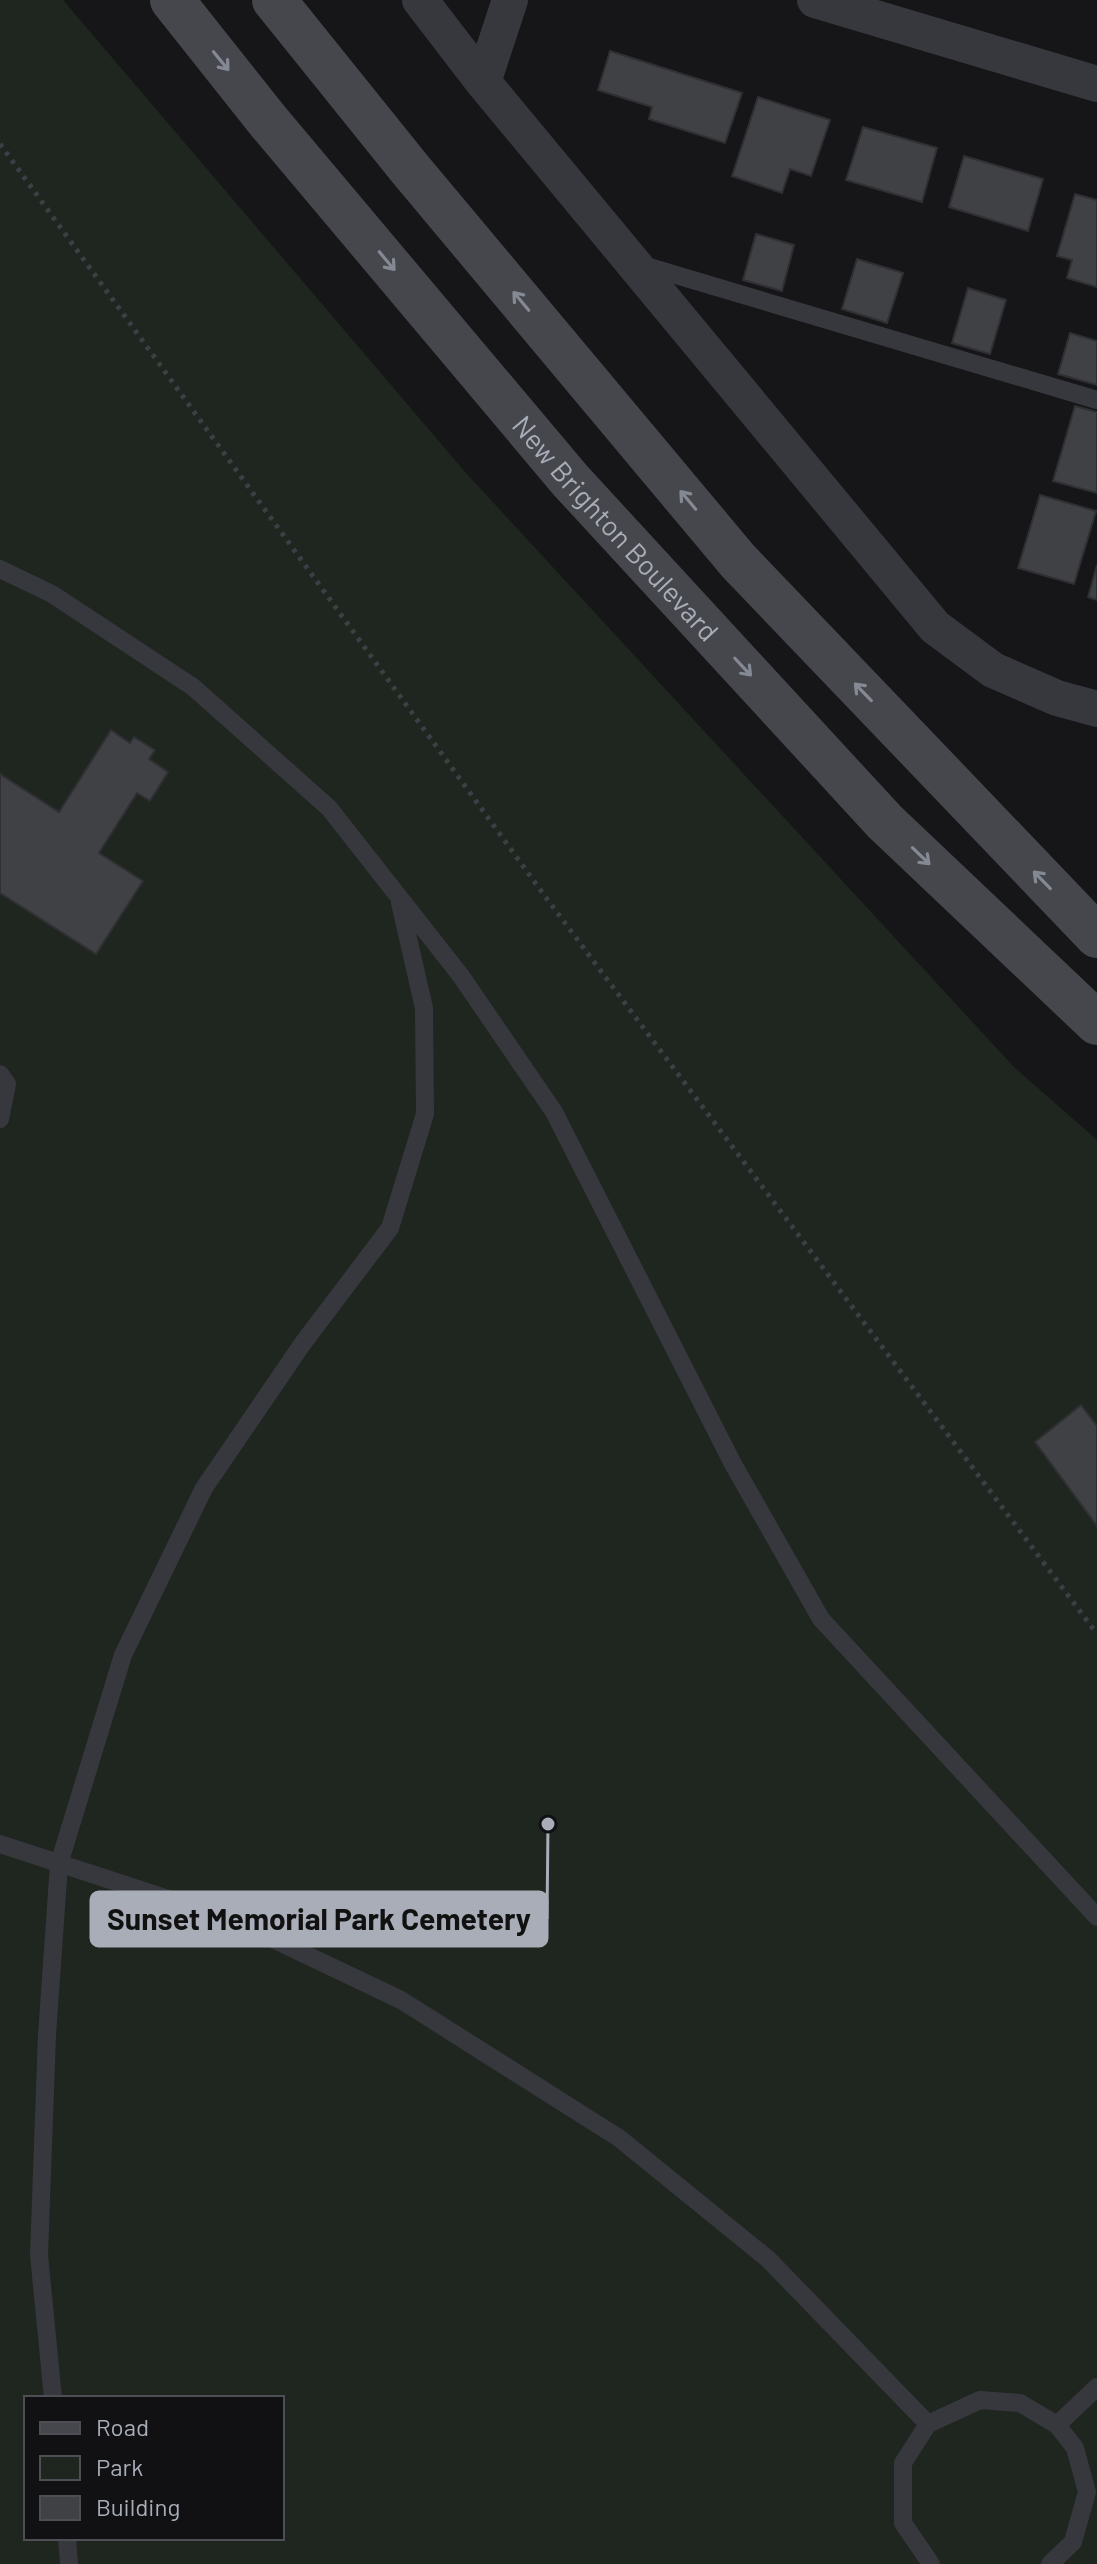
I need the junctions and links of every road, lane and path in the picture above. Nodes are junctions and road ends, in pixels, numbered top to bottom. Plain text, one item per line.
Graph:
1 (172, 0) edge
2 (274, 0) edge
3 (420, 0) edge
4 (510, 0) edge
5 (815, 0) edge
6 (483, 82) junction
7 (1097, 84) edge
8 (0, 144) edge
9 (636, 263) junction
10 (1097, 400) edge
11 (0, 569) edge
12 (1097, 709) edge
13 (398, 897) junction
14 (1097, 936) edge
15 (1097, 1023) edge
16 (0, 1074) edge
17 (0, 1119) edge
18 (1097, 1634) edge
19 (0, 1844) edge
20 (59, 1864) junction
21 (1097, 1917) edge
22 (1097, 2387) edge
23 (53, 2396) edge
24 (928, 2424) junction
25 (1057, 2425) junction
26 (67, 2540) edge
27 (925, 2562) edge
28 (69, 2564) edge
29 (1050, 2564) edge

1 -> 15 main road, New Brighton Boulevard
14 -> 2 main road
3 - 6 street
4 - 6 street
5 - 7 street
6 - 9 street
8 - 18 path
9 - 10 lane
9 - 12 street
11 - 13 lane
13 - 20 lane
13 - 21 lane
16 - 17 lane
19 - 20 lane
20 - 23 lane
20 - 24 lane
22 - 25 lane
24 - 25 lane
24 - 27 lane
25 - 29 lane
26 - 28 lane

